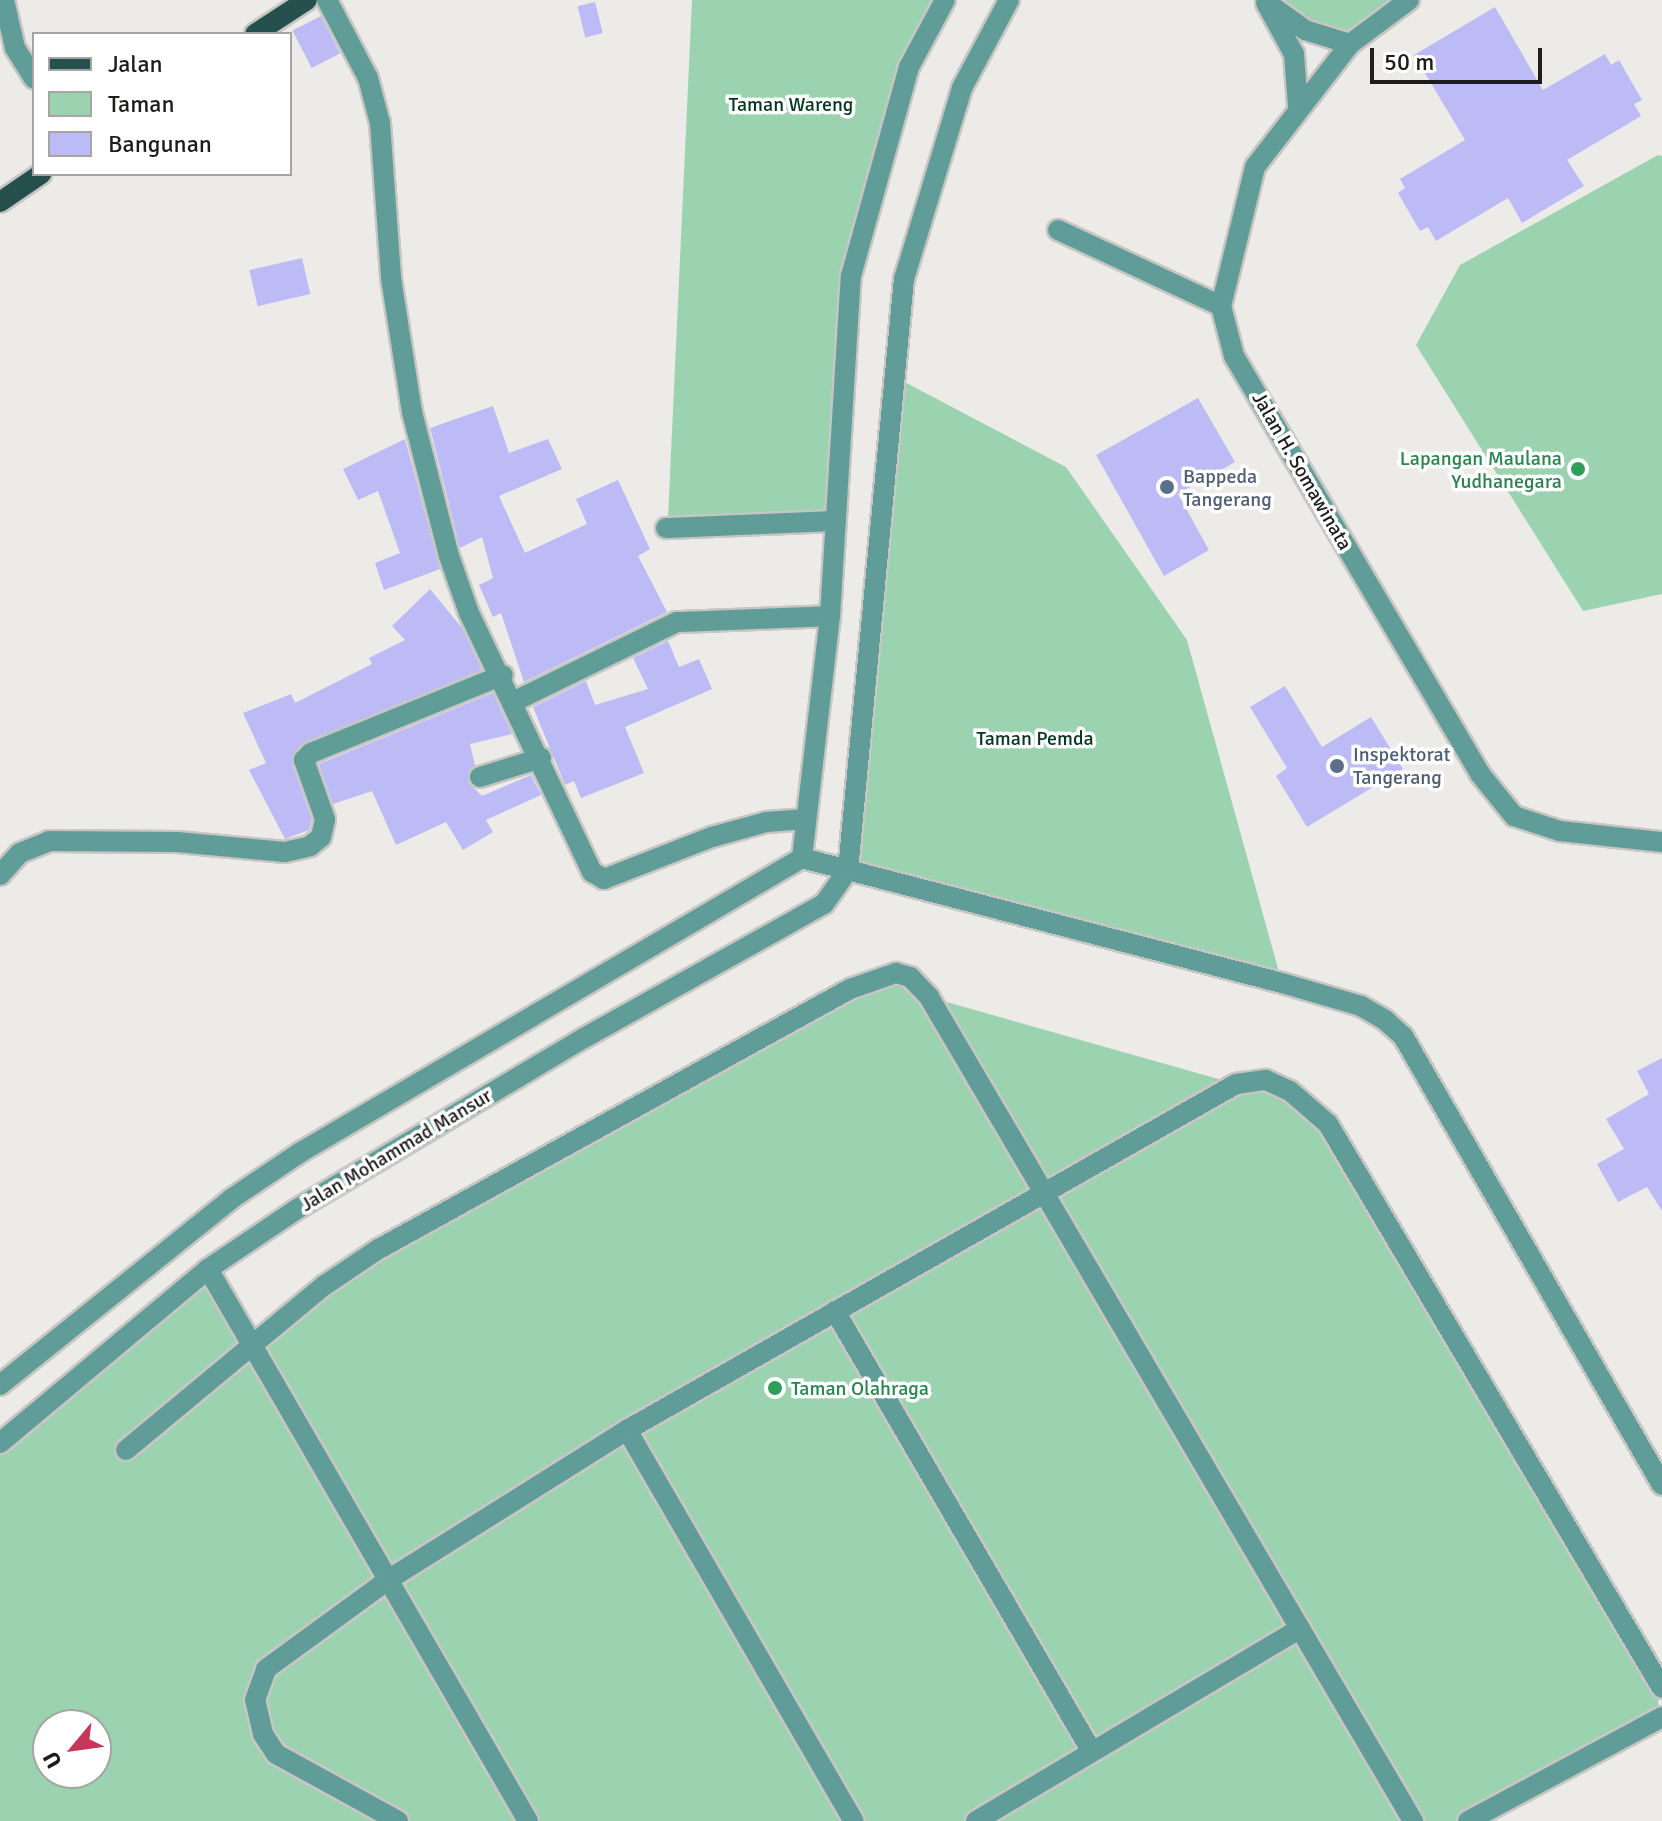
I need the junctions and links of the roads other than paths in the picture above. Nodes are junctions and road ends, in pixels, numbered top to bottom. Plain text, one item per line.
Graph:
1 (327, 0) edge
2 (945, 0) edge
3 (1009, 0) edge
4 (1409, 0) edge
5 (305, 1) edge
6 (1265, 1) edge
7 (3, 8) edge
8 (258, 32) edge
9 (1350, 44) junction
10 (32, 75) edge
11 (1298, 106) junction
12 (38, 176) edge
13 (0, 202) edge
14 (1058, 230) dead end
15 (1221, 306) junction
16 (836, 521) junction
17 (666, 528) dead end
18 (830, 616) junction
19 (503, 675) junction
20 (515, 701) junction
21 (541, 758) junction
22 (480, 777) dead end
23 (806, 819) junction
24 (1662, 842) edge
25 (802, 858) junction
26 (848, 870) junction
27 (0, 875) edge
28 (1043, 1191) junction
29 (208, 1269) junction
30 (835, 1311) junction
31 (250, 1346) junction
32 (0, 1385) edge
33 (627, 1430) junction
34 (0, 1443) edge
35 (126, 1450) dead end
36 (1662, 1485) edge
37 (388, 1580) junction
38 (1300, 1629) junction
39 (1662, 1688) edge
40 (1662, 1717) edge
41 (1092, 1752) junction
42 (398, 1821) edge
43 (528, 1821) edge
44 (854, 1821) edge
45 (976, 1821) edge
46 (1413, 1821) edge
47 (1468, 1821) edge

1 - 19 street
2 - 16 street
3 - 26 street
4 - 9 street, Jalan H. Somawinata
5 - 8 main road
6 - 9 street
6 - 11 street
7 - 10 street
9 - 11 street, Jalan H. Somawinata
11 - 15 street, Jalan H. Somawinata
12 - 13 main road
14 - 15 street
15 - 24 street, Jalan H. Somawinata
16 - 17 street
16 - 18 street
18 - 20 street
18 - 23 street
19 - 20 street
19 - 27 street
20 - 21 street
21 - 22 street
21 - 23 street
23 - 25 street
25 - 26 street
25 - 32 street
26 - 29 street, Jalan Mohammad Mansur
26 - 36 street
28 - 30 street
28 - 31 street
28 - 38 street
28 - 39 street
29 - 31 street
29 - 34 street, Jalan Mohammad Mansur
30 - 33 street
30 - 41 street
31 - 35 street
31 - 37 street
33 - 37 street
33 - 44 street
37 - 42 street
37 - 43 street
38 - 41 street
38 - 46 street
40 - 47 street
41 - 45 street

